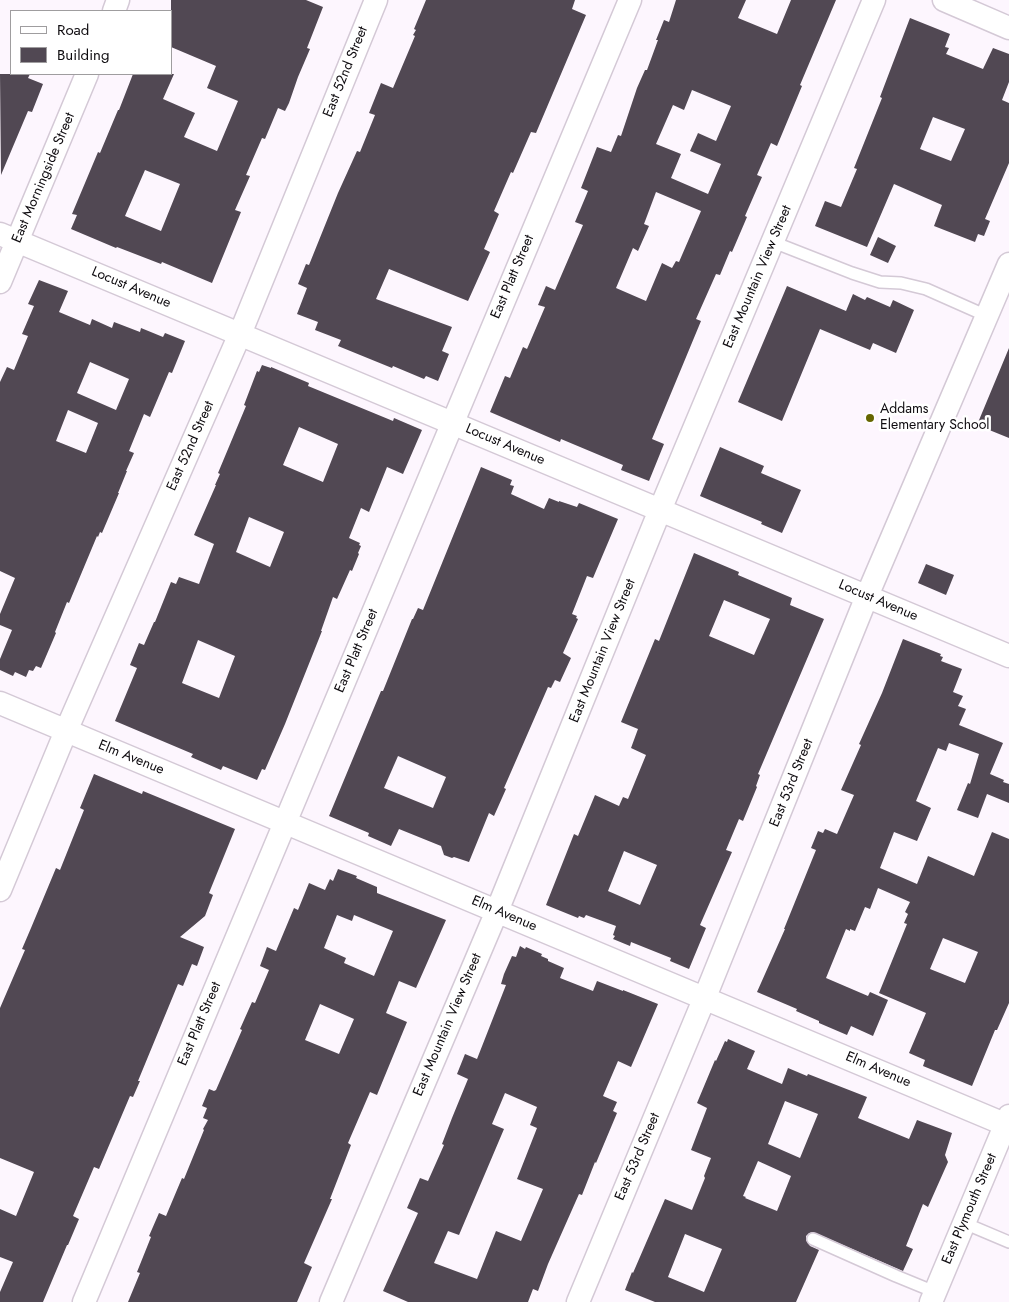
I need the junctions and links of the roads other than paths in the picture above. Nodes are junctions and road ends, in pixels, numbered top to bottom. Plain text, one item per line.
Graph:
1 (376, 0) edge
2 (630, 0) edge
3 (874, 0) edge
4 (944, 0) edge
5 (1009, 28) edge
6 (87, 75) edge
7 (8, 237) edge
8 (773, 242) junction
9 (1009, 264) edge
10 (0, 282) edge
11 (987, 316) junction
12 (240, 334) junction
13 (452, 423) junction
14 (660, 510) junction
15 (867, 596) junction
16 (1009, 656) edge
17 (0, 702) edge
18 (66, 731) junction
19 (285, 821) junction
20 (0, 890) edge
21 (497, 911) junction
22 (705, 997) junction
23 (1008, 1122) edge
24 (964, 1224) junction
25 (813, 1240) dead end
26 (1009, 1242) edge
27 (933, 1297) edge
28 (84, 1302) edge
29 (331, 1302) edge
30 (578, 1302) edge

1 - 12 street, East 52nd Street
2 - 13 street, East Platt Street
3 - 8 street, East Mountain View Street
4 - 5 street
6 - 7 street, East Morningside Street
7 - 10 street, East Morningside Street
7 - 12 street, Locust Avenue
8 - 11 lane
8 - 14 street, East Mountain View Street
9 - 11 street, East 53rd Street
11 - 15 street, East 53rd Street
12 - 13 street, Locust Avenue
12 - 18 street, East 52nd Street
13 - 14 street, Locust Avenue
13 - 19 street, East Platt Street
14 - 15 street, Locust Avenue
14 - 21 street, East Mountain View Street
15 - 16 street, Locust Avenue
15 - 22 street, East 53rd Street
17 - 18 street, Elm Avenue
18 - 19 street, Elm Avenue
18 - 20 street, East 52nd Street
19 - 21 street, Elm Avenue
19 - 28 street, East Platt Street
21 - 22 street, Elm Avenue
21 - 29 street, East Mountain View Street
22 - 23 street, Elm Avenue
22 - 30 street, East 53rd Street
23 - 24 street, East Plymouth Street
24 - 26 lane
24 - 27 street, East Plymouth Street
25 - 27 lane

